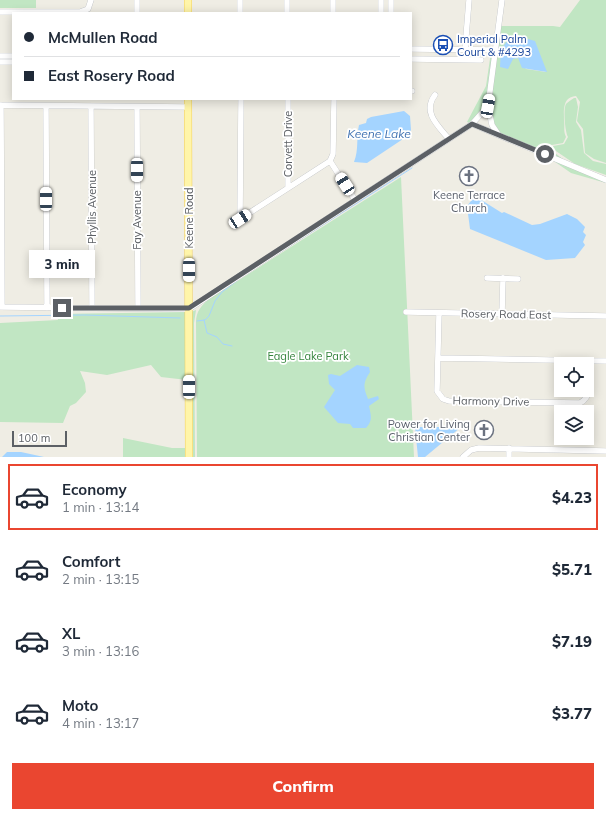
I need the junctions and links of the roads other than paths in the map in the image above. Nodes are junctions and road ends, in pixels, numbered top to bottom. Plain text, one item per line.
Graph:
1 (91, 0) edge
2 (137, 0) edge
3 (188, 0) edge
4 (240, 0) edge
5 (287, 0) edge
6 (333, 0) edge
7 (381, 0) edge
8 (391, 0) edge
9 (469, 0) edge
10 (502, 0) edge
11 (0, 12) edge
12 (137, 12) edge
13 (188, 12) edge
14 (240, 12) edge
15 (287, 12) edge
16 (333, 12) edge
17 (381, 12) edge
18 (391, 12) edge
19 (412, 49) edge
20 (465, 49) junction
21 (496, 50) junction
22 (0, 56) edge
23 (12, 56) edge
24 (412, 59) edge
25 (481, 60) dead end
26 (0, 62) edge
27 (12, 62) edge
28 (435, 95) dead end
29 (188, 100) edge
30 (241, 100) edge
31 (288, 100) edge
32 (334, 100) edge
33 (1, 105) edge
34 (46, 106) junction
35 (91, 106) junction
36 (488, 106) junction
37 (137, 107) junction
38 (188, 107) junction
39 (472, 124) junction
40 (500, 136) junction
41 (449, 139) junction
42 (330, 161) junction
43 (606, 180) edge
44 (288, 188) junction
45 (355, 200) junction
46 (487, 278) dead end
47 (503, 278) junction
48 (518, 279) dead end
49 (1, 307) edge
50 (47, 308) junction
51 (92, 308) junction
52 (138, 308) junction
53 (189, 308) junction
54 (406, 312) dead end
55 (439, 313) junction
56 (502, 314) junction
57 (606, 316) edge
58 (438, 358) junction
59 (554, 360) edge
60 (594, 360) edge
61 (606, 361) edge
62 (588, 397) edge
63 (509, 448) junction
64 (552, 450) junction
65 (606, 451) edge
66 (595, 454) edge
67 (189, 457) edge
68 (463, 457) edge
69 (509, 457) edge
70 (552, 457) edge

1 - 11 street
2 - 12 street
3 - 13 main road
4 - 14 street
5 - 15 street
6 - 16 street
7 - 17 street
8 - 18 street
9 - 20 street
10 - 21 street
19 - 20 street
20 - 21 street
21 - 36 street
22 - 23 street
24 - 25 street
26 - 27 street
28 - 41 street
29 - 38 main road, Keene Road
30 - 44 street
31 - 44 street, Corvett Drive
32 - 42 street
33 - 34 street
33 - 49 street
34 - 35 street
34 - 50 street
35 - 37 street
35 - 51 street, Phyllis Avenue
36 - 39 street
36 - 40 street
37 - 38 street
37 - 52 street, Fay Avenue
38 - 53 main road, Keene Road
39 - 40 street
39 - 41 street
40 - 43 street
41 - 45 street
42 - 44 street
42 - 45 street
45 - 53 street
46 - 47 street
47 - 48 street
47 - 56 street
49 - 50 street
50 - 51 street
51 - 52 street
52 - 53 street
53 - 67 main road, Keene Road
54 - 55 street, Rosery Road East
55 - 56 street, Rosery Road East
55 - 58 street, Harmony Drive
56 - 57 street, Rosery Road East
58 - 59 street
58 - 62 street, Harmony Drive
60 - 61 street
63 - 64 street
63 - 68 street
63 - 69 street
64 - 66 street
64 - 70 street
65 - 66 street

